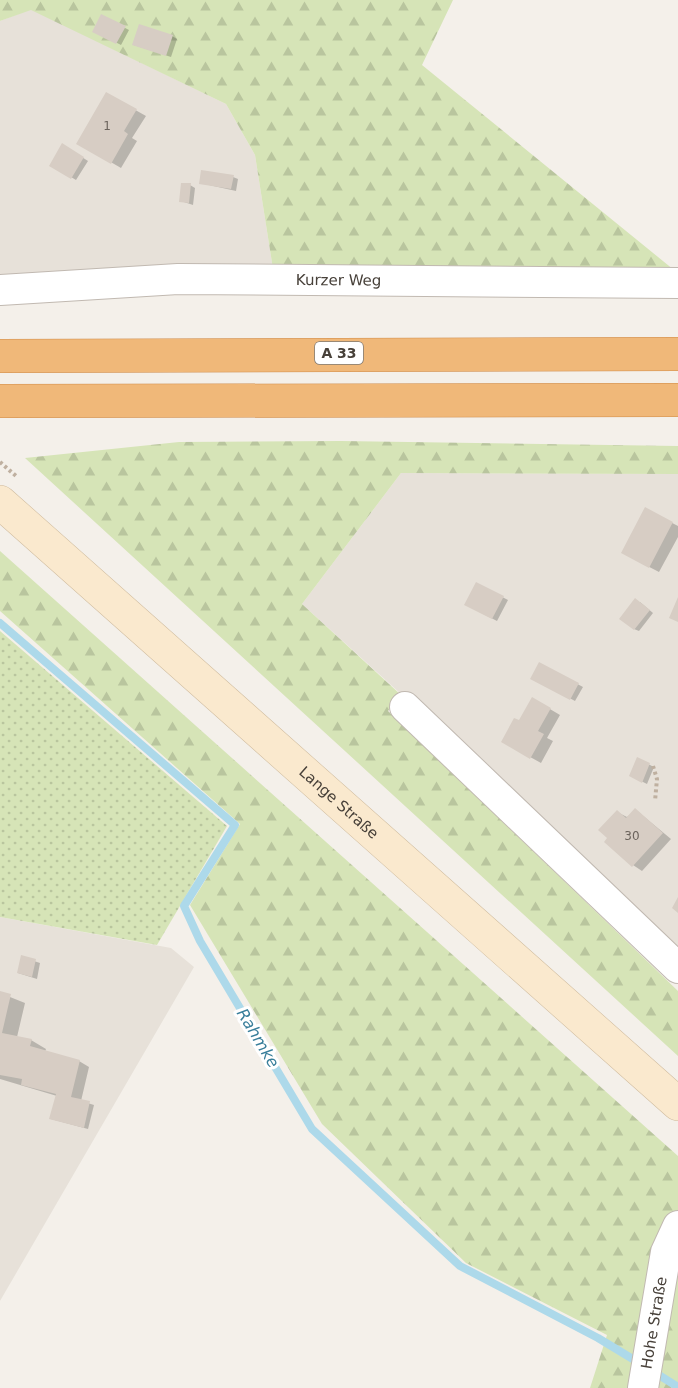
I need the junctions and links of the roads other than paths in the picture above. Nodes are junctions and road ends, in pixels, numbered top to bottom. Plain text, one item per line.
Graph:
1 (678, 283) edge
2 (0, 290) edge
3 (678, 354) edge
4 (0, 356) edge
5 (678, 400) edge
6 (0, 401) edge
7 (8, 509) edge
8 (405, 707) dead end
9 (678, 968) edge
10 (678, 1104) edge
11 (678, 1226) edge
12 (643, 1387) edge

1 - 2 street, Kurzer Weg
3 - 4 highway, A 33
5 - 6 highway
7 - 10 street, Lange Straße
8 - 9 street
11 - 12 street, Hohe Straße

